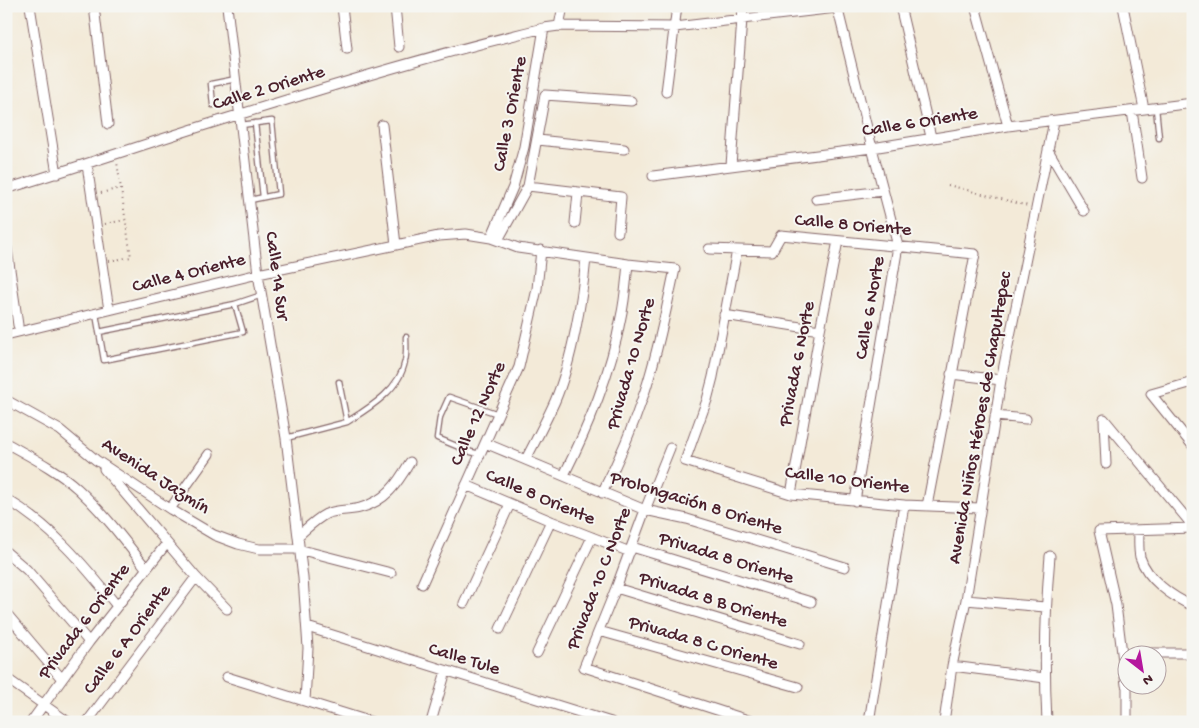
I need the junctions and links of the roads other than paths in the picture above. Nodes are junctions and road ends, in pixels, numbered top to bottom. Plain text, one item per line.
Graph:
1 (30, 6) edge
2 (94, 6) edge
3 (227, 6) edge
4 (342, 6) edge
5 (395, 6) edge
6 (563, 6) edge
7 (677, 6) edge
8 (743, 6) edge
9 (853, 6) edge
10 (900, 6) edge
11 (975, 6) edge
12 (1124, 6) edge
13 (838, 7) edge
14 (742, 20) junction
15 (559, 26) junction
16 (675, 27) junction
17 (544, 28) junction
18 (399, 47) dead end
19 (347, 49) dead end
20 (236, 78) junction
21 (666, 92) dead end
22 (631, 101) dead end
23 (1193, 102) edge
24 (213, 105) dead end
25 (1156, 108) junction
26 (1144, 109) junction
27 (1132, 111) junction
28 (240, 114) junction
29 (1054, 121) junction
30 (255, 123) junction
31 (108, 124) dead end
32 (241, 125) junction
33 (382, 125) dead end
34 (1008, 126) junction
35 (931, 137) junction
36 (1159, 138) dead end
37 (538, 140) junction
38 (872, 148) junction
39 (624, 149) dead end
40 (1048, 150) junction
41 (86, 165) junction
42 (731, 165) junction
43 (57, 174) junction
44 (653, 176) dead end
45 (1142, 178) dead end
46 (528, 186) junction
47 (6, 188) edge
48 (883, 192) junction
49 (578, 193) junction
50 (263, 197) junction
51 (816, 199) dead end
52 (250, 200) junction
53 (1084, 211) dead end
54 (575, 223) dead end
55 (618, 232) dead end
56 (495, 239) junction
57 (838, 241) junction
58 (6, 242) edge
59 (396, 245) junction
60 (898, 246) junction
61 (709, 249) dead end
62 (541, 250) junction
63 (737, 250) junction
64 (586, 258) junction
65 (628, 264) junction
66 (675, 269) joint
67 (258, 274) junction
68 (262, 295) junction
69 (235, 304) junction
70 (109, 310) junction
71 (96, 314) junction
72 (724, 315) junction
73 (18, 325) dead end
74 (820, 330) junction
75 (99, 332) junction
76 (6, 335) edge
77 (406, 337) dead end
78 (951, 374) junction
79 (1001, 380) junction
80 (339, 382) dead end
81 (1193, 382) edge
82 (6, 400) edge
83 (498, 414) junction
84 (995, 416) junction
85 (1026, 419) dead end
86 (347, 422) junction
87 (286, 438) junction
88 (6, 443) edge
89 (485, 444) junction
90 (1193, 446) edge
91 (670, 448) dead end
92 (209, 454) dead end
93 (481, 454) junction
94 (96, 460) junction
95 (526, 460) junction
96 (410, 462) dead end
97 (1106, 464) dead end
98 (564, 475) junction
99 (466, 485) junction
100 (602, 493) junction
101 (791, 494) junction
102 (6, 499) edge
103 (855, 501) junction
104 (510, 504) junction
105 (904, 506) junction
106 (927, 506) junction
107 (980, 508) junction
108 (170, 509) junction
109 (645, 510) junction
110 (551, 521) junction
111 (1193, 527) edge
112 (1139, 530) junction
113 (298, 536) junction
114 (592, 537) junction
115 (167, 543) junction
116 (298, 549) junction
117 (631, 549) junction
118 (6, 552) edge
119 (1050, 556) dead end
120 (845, 566) dead end
121 (146, 568) junction
122 (391, 573) dead end
123 (196, 577) junction
124 (422, 584) dead end
125 (616, 588) junction
126 (966, 600) junction
127 (811, 602) dead end
128 (464, 603) dead end
129 (117, 606) junction
130 (1193, 606) edge
131 (1046, 607) junction
132 (227, 609) dead end
133 (6, 613) edge
134 (307, 627) junction
135 (500, 629) dead end
136 (599, 631) junction
137 (89, 642) junction
138 (800, 644) dead end
139 (1122, 646) edge
140 (1166, 652) edge
141 (537, 653) dead end
142 (1193, 653) edge
143 (952, 666) junction
144 (446, 672) junction
145 (227, 677) dead end
146 (6, 678) edge
147 (1045, 678) junction
148 (62, 679) junction
149 (798, 687) dead end
150 (1126, 696) edge
151 (305, 700) junction
152 (44, 704) junction
153 (30, 722) edge
154 (68, 722) edge
155 (87, 722) edge
156 (372, 722) edge
157 (432, 722) edge
158 (611, 722) edge
159 (754, 722) edge
160 (869, 722) edge
161 (944, 722) edge
162 (1047, 722) edge
163 (1127, 722) edge

1 - 43 street
2 - 31 street
3 - 20 street, Calle 14 Sur
4 - 19 street
5 - 18 street
6 - 15 street
7 - 16 street
8 - 14 street
9 - 13 street
10 - 35 street
11 - 34 street
12 - 26 street
13 - 14 street
13 - 38 street, Calle 6 Norte
14 - 16 street
14 - 42 street
15 - 16 street
15 - 17 street
16 - 21 street
17 - 28 street, Calle 2 Oriente
17 - 56 street, Calle 3 Oriente
20 - 24 lane
20 - 28 street, Calle 14 Sur
22 - 37 street
23 - 25 street, Calle 6 Oriente
25 - 26 street, Calle 6 Oriente
25 - 36 lane
26 - 27 street, Calle 6 Oriente
27 - 29 street, Calle 6 Oriente
27 - 45 street
28 - 32 street, Calle 14 Sur
28 - 41 street, Calle 2 Oriente
29 - 34 street, Calle 6 Oriente
29 - 40 street, Avenida Niños Héroes de Chapultepec
30 - 32 lane
30 - 50 lane
30 - 50 lane
32 - 52 street, Calle 14 Sur
33 - 59 street
34 - 35 street, Calle 6 Oriente
35 - 38 street, Calle 6 Oriente
37 - 39 street
37 - 46 street
38 - 42 street, Calle 6 Oriente
38 - 48 street, Calle 6 Norte
40 - 53 street
40 - 79 street, Avenida Niños Héroes de Chapultepec
41 - 43 street, Calle 2 Oriente
41 - 70 street
42 - 44 street, Calle 6 Oriente
43 - 47 street, Calle 2 Oriente
46 - 49 street
46 - 56 street
48 - 51 street
48 - 60 street, Calle 6 Norte
49 - 54 street
49 - 55 street
50 - 52 lane
52 - 67 street, Calle 14 Sur
56 - 59 street, Calle 4 Oriente
56 - 62 street, Calle 4 Oriente
57 - 60 street, Calle 8 Oriente
57 - 63 street, Calle 8 Oriente
57 - 74 street, Privada 6 Norte
58 - 73 street
59 - 67 street, Calle 4 Oriente
60 - 78 street, Calle 8 Oriente
60 - 103 street, Calle 6 Norte
61 - 63 street, Calle 8 Oriente
62 - 64 street, Calle 4 Oriente
62 - 83 street, Calle 12 Norte
63 - 72 street
64 - 65 street, Calle 4 Oriente
64 - 95 street
65 - 66 street, Calle 4 Oriente
65 - 98 street
66 - 100 street, Privada 10 Norte
67 - 68 street, Calle 14 Sur
67 - 70 street, Calle 4 Oriente
68 - 69 lane
68 - 87 street, Calle 14 Sur
69 - 75 lane
69 - 75 lane
70 - 71 street, Calle 4 Oriente
71 - 75 lane
71 - 76 street, Calle 4 Oriente
72 - 74 street
72 - 101 street, Calle 10 Oriente
74 - 101 street, Privada 6 Norte
77 - 86 lane
78 - 79 street
78 - 106 street
79 - 84 street, Avenida Niños Héroes de Chapultepec
80 - 86 lane
81 - 90 street
82 - 94 street, Avenida Jazmín
83 - 89 street, Calle 12 Norte
83 - 93 lane
84 - 85 street
84 - 107 street, Avenida Niños Héroes de Chapultepec
86 - 87 lane
87 - 113 street, Calle 14 Sur
88 - 121 street
89 - 93 street, Calle 12 Norte
89 - 95 street, Prolongación 8 Oriente
91 - 109 street, Privada 10 C Norte
92 - 108 street
93 - 99 street, Calle 12 Norte
94 - 108 street, Avenida Jazmín
94 - 115 street, Calle 6 A Oriente
95 - 98 street, Prolongación 8 Oriente
96 - 113 street
97 - 111 street
98 - 100 street, Prolongación 8 Oriente
99 - 104 street, Calle 8 Oriente
99 - 124 street, Calle 12 Norte
100 - 109 street, Prolongación 8 Oriente
101 - 103 street, Calle 10 Oriente
102 - 129 street
103 - 105 street, Calle 10 Oriente
104 - 110 street, Calle 8 Oriente
104 - 128 street
105 - 106 street, Calle 10 Oriente
105 - 160 street
106 - 107 street, Calle 10 Oriente
107 - 126 street, Avenida Niños Héroes de Chapultepec
108 - 116 street, Avenida Jazmín
109 - 117 street, Privada 10 C Norte
109 - 120 street, Prolongación 8 Oriente
110 - 114 street, Calle 8 Oriente
110 - 135 street
111 - 112 street
112 - 130 street
112 - 139 street
113 - 116 street, Calle 14 Sur
114 - 117 street, Calle 8 Oriente
114 - 141 street
115 - 121 street, Privada 6 Oriente
115 - 123 street, Calle 6 A Oriente
116 - 122 street, Avenida Jazmín
116 - 134 street, Calle 14 Sur
117 - 125 street, Privada 10 C Norte
117 - 127 street, Privada 8 Oriente
118 - 137 street
119 - 131 street
121 - 129 street, Privada 6 Oriente
123 - 132 street, Calle 6 A Oriente
123 - 155 street, Calle 6 A Oriente
125 - 136 street, Privada 10 C Norte
125 - 138 street, Privada 8 B Oriente
126 - 131 street
126 - 143 street, Avenida Niños Héroes de Chapultepec
129 - 137 street, Privada 6 Oriente
131 - 147 street
133 - 148 street
134 - 144 street, Calle Tule
134 - 151 street, Calle 14 Sur
136 - 149 street, Privada 8 C Oriente
136 - 159 street, Privada 10 C Norte
137 - 148 street, Privada 6 Oriente
140 - 142 street
143 - 147 street
143 - 161 street, Avenida Niños Héroes de Chapultepec
144 - 157 street
144 - 158 street, Calle Tule
145 - 151 street
146 - 152 street
147 - 162 street
148 - 152 street, Privada 6 Oriente
150 - 163 street
151 - 156 street
152 - 153 street, Privada 6 Oriente
152 - 154 street

